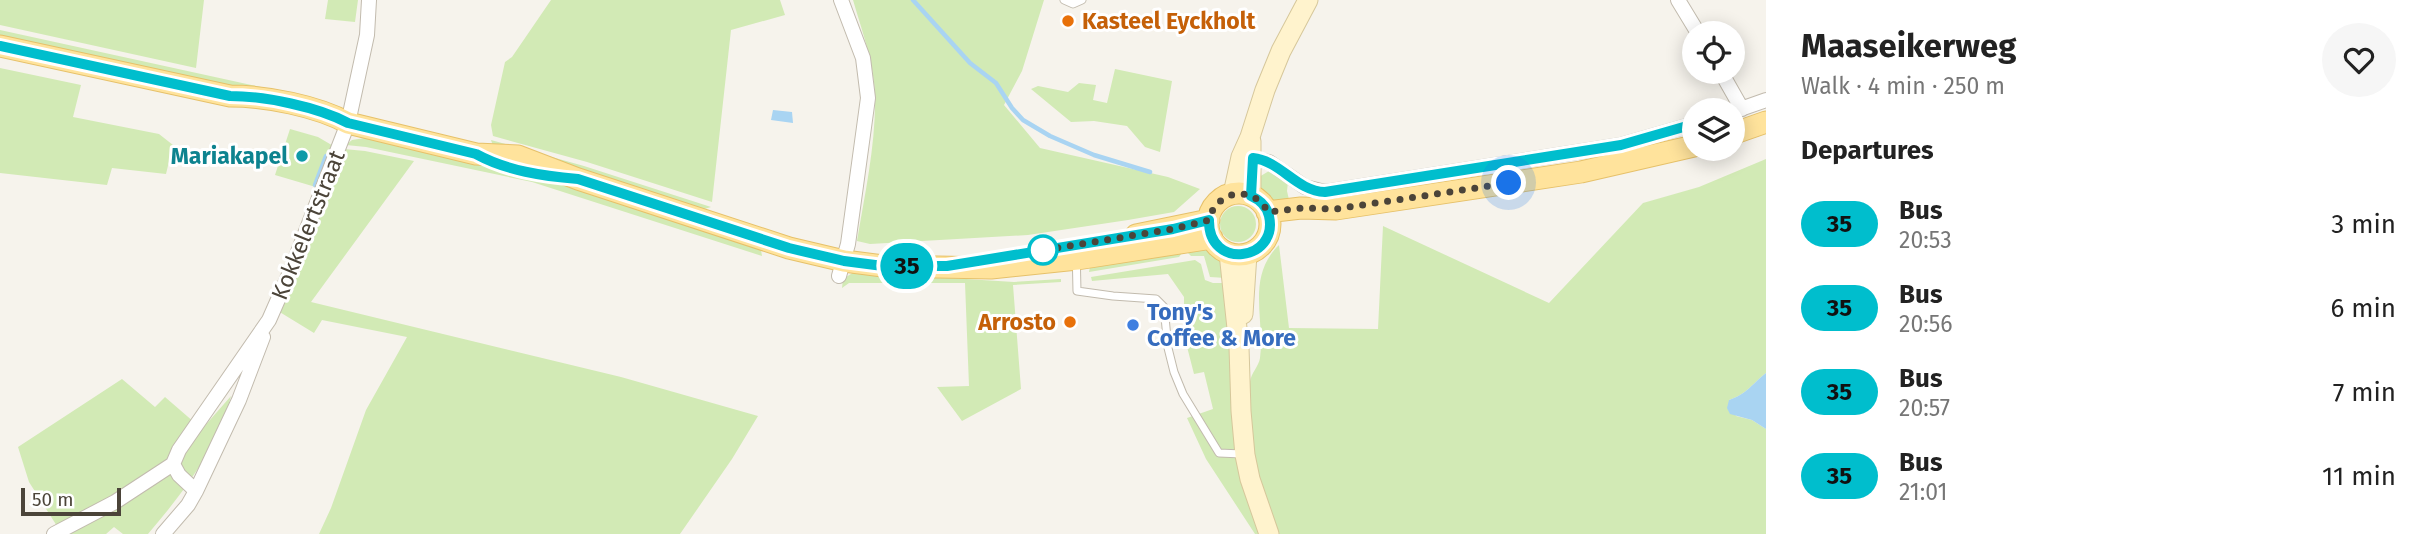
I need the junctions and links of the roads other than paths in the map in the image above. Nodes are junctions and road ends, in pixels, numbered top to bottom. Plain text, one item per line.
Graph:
1 (369, 0) edge
2 (841, 0) edge
3 (1064, 0) edge
4 (1082, 0) edge
5 (1308, 0) edge
6 (1678, 0) edge
7 (1691, 21) edge
8 (0, 46) edge
9 (1766, 100) edge
10 (1745, 107) edge
11 (1766, 122) edge
12 (348, 123) junction
13 (1682, 127) edge
14 (1745, 129) edge
15 (1682, 149) edge
16 (1247, 158) junction
17 (1242, 195) junction
18 (1268, 220) junction
19 (1210, 229) junction
20 (1076, 252) junction
21 (1238, 253) junction
22 (844, 260) junction
23 (265, 325) junction
24 (1245, 455) junction
25 (173, 464) junction
26 (196, 492) junction
27 (54, 534) edge
28 (163, 534) edge
29 (1269, 534) edge

1 - 12 street, Kokkelertstraat
2 - 22 street
3 - 4 lane
5 - 16 street
6 - 7 street
8 - 12 main road
9 - 10 street
11 - 14 main road
12 - 22 main road
12 - 23 street, Kokkelertstraat
13 - 16 street
15 - 18 main road
16 - 17 street
17 - 18 main road
17 - 19 main road
18 - 21 main road
19 - 20 main road
19 - 21 main road
20 - 22 main road
20 - 24 lane
21 - 24 street
23 - 25 street, Kokkelertstraat
23 - 26 street, Kokkelertstraat
24 - 29 street
25 - 26 street
25 - 27 street, Kokkelertstraat
26 - 28 street, Kokkelertstraat

